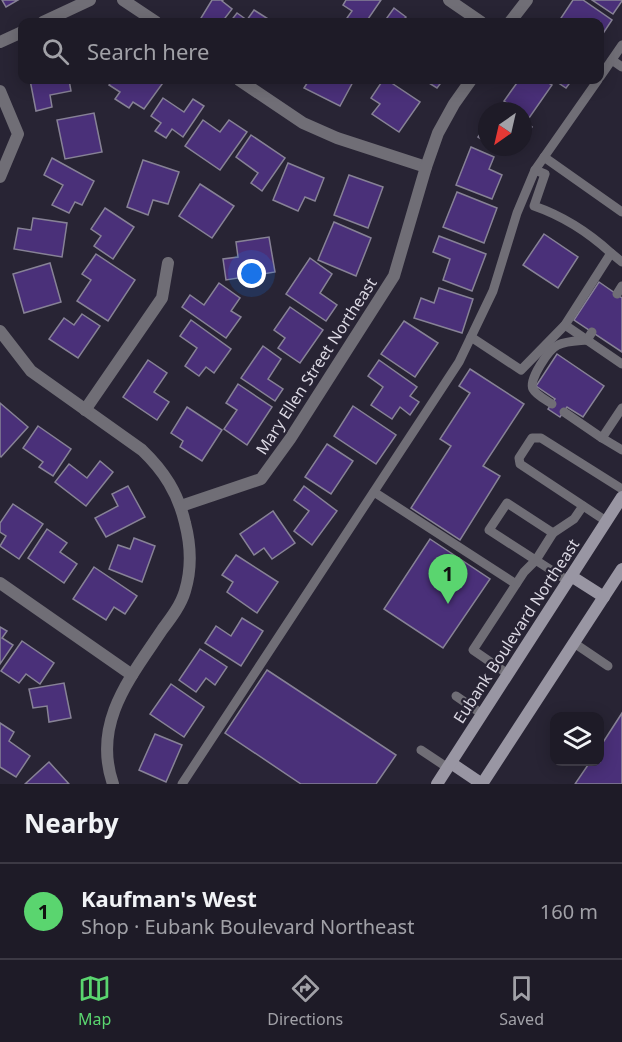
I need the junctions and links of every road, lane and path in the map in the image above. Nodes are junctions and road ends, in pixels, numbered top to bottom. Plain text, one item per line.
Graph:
1 (90, 0) edge
2 (123, 0) edge
3 (449, 0) edge
4 (527, 0) edge
5 (52, 18) edge
6 (150, 18) edge
7 (475, 18) edge
8 (513, 18) edge
9 (18, 34) edge
10 (0, 42) edge
11 (622, 45) edge
12 (612, 60) junction
13 (622, 67) edge
14 (604, 71) edge
15 (245, 84) edge
16 (468, 84) edge
17 (595, 84) edge
18 (0, 90) edge
19 (544, 157) junction
20 (426, 167) junction
21 (535, 170) junction
22 (0, 177) edge
23 (622, 211) edge
24 (611, 252) junction
25 (622, 262) edge
26 (168, 263) dead end
27 (565, 325) junction
28 (0, 331) edge
29 (590, 336) junction
30 (471, 337) junction
31 (622, 364) edge
32 (552, 404) dead end
33 (622, 408) edge
34 (85, 410) junction
35 (564, 412) dead end
36 (602, 438) junction
37 (622, 450) edge
38 (622, 489) edge
39 (374, 492) junction
40 (622, 496) edge
41 (181, 506) junction
42 (583, 506) junction
43 (606, 521) junction
44 (553, 533) junction
45 (536, 560) junction
46 (622, 569) edge
47 (570, 578) junction
48 (0, 583) edge
49 (516, 584) junction
50 (604, 597) junction
51 (574, 643) junction
52 (608, 666) dead end
53 (508, 674) junction
54 (132, 675) junction
55 (456, 696) dead end
56 (482, 714) junction
57 (421, 750) dead end
58 (449, 766) junction
59 (113, 784) edge
60 (182, 784) edge
61 (437, 784) edge
62 (482, 784) edge

1 - 5 street
2 - 6 street
3 - 7 street
4 - 8 street
9 - 10 street
11 - 12 lane
12 - 13 lane
12 - 14 lane
15 - 20 street
16 - 20 street, Mary Ellen Street Northeast
17 - 19 lane
18 - 22 street
19 - 21 lane
19 - 23 lane
20 - 41 street, Mary Ellen Street Northeast
21 - 24 lane
21 - 30 lane
24 - 25 lane
24 - 27 lane
26 - 34 street
27 - 29 lane
27 - 30 lane
28 - 34 street
29 - 31 lane
29 - 32 lane
30 - 39 lane
33 - 36 lane
34 - 41 street
35 - 36 lane
36 - 37 lane
38 - 42 lane
39 - 49 lane
39 - 60 lane
40 - 43 main road, Eubank Boulevard Northeast
41 - 54 street
42 - 43 lane
42 - 44 lane
43 - 47 main road, Eubank Boulevard Northeast
44 - 45 lane
44 - 45 lane
45 - 47 lane
45 - 49 lane
46 - 50 main road
47 - 50 main road
47 - 53 main road, Eubank Boulevard Northeast
48 - 54 street
49 - 53 lane
50 - 51 main road
51 - 52 lane
51 - 62 main road
53 - 56 main road, Eubank Boulevard Northeast
54 - 59 street
55 - 56 lane
56 - 58 main road, Eubank Boulevard Northeast
57 - 58 lane
58 - 61 main road, Eubank Boulevard Northeast
58 - 62 main road

